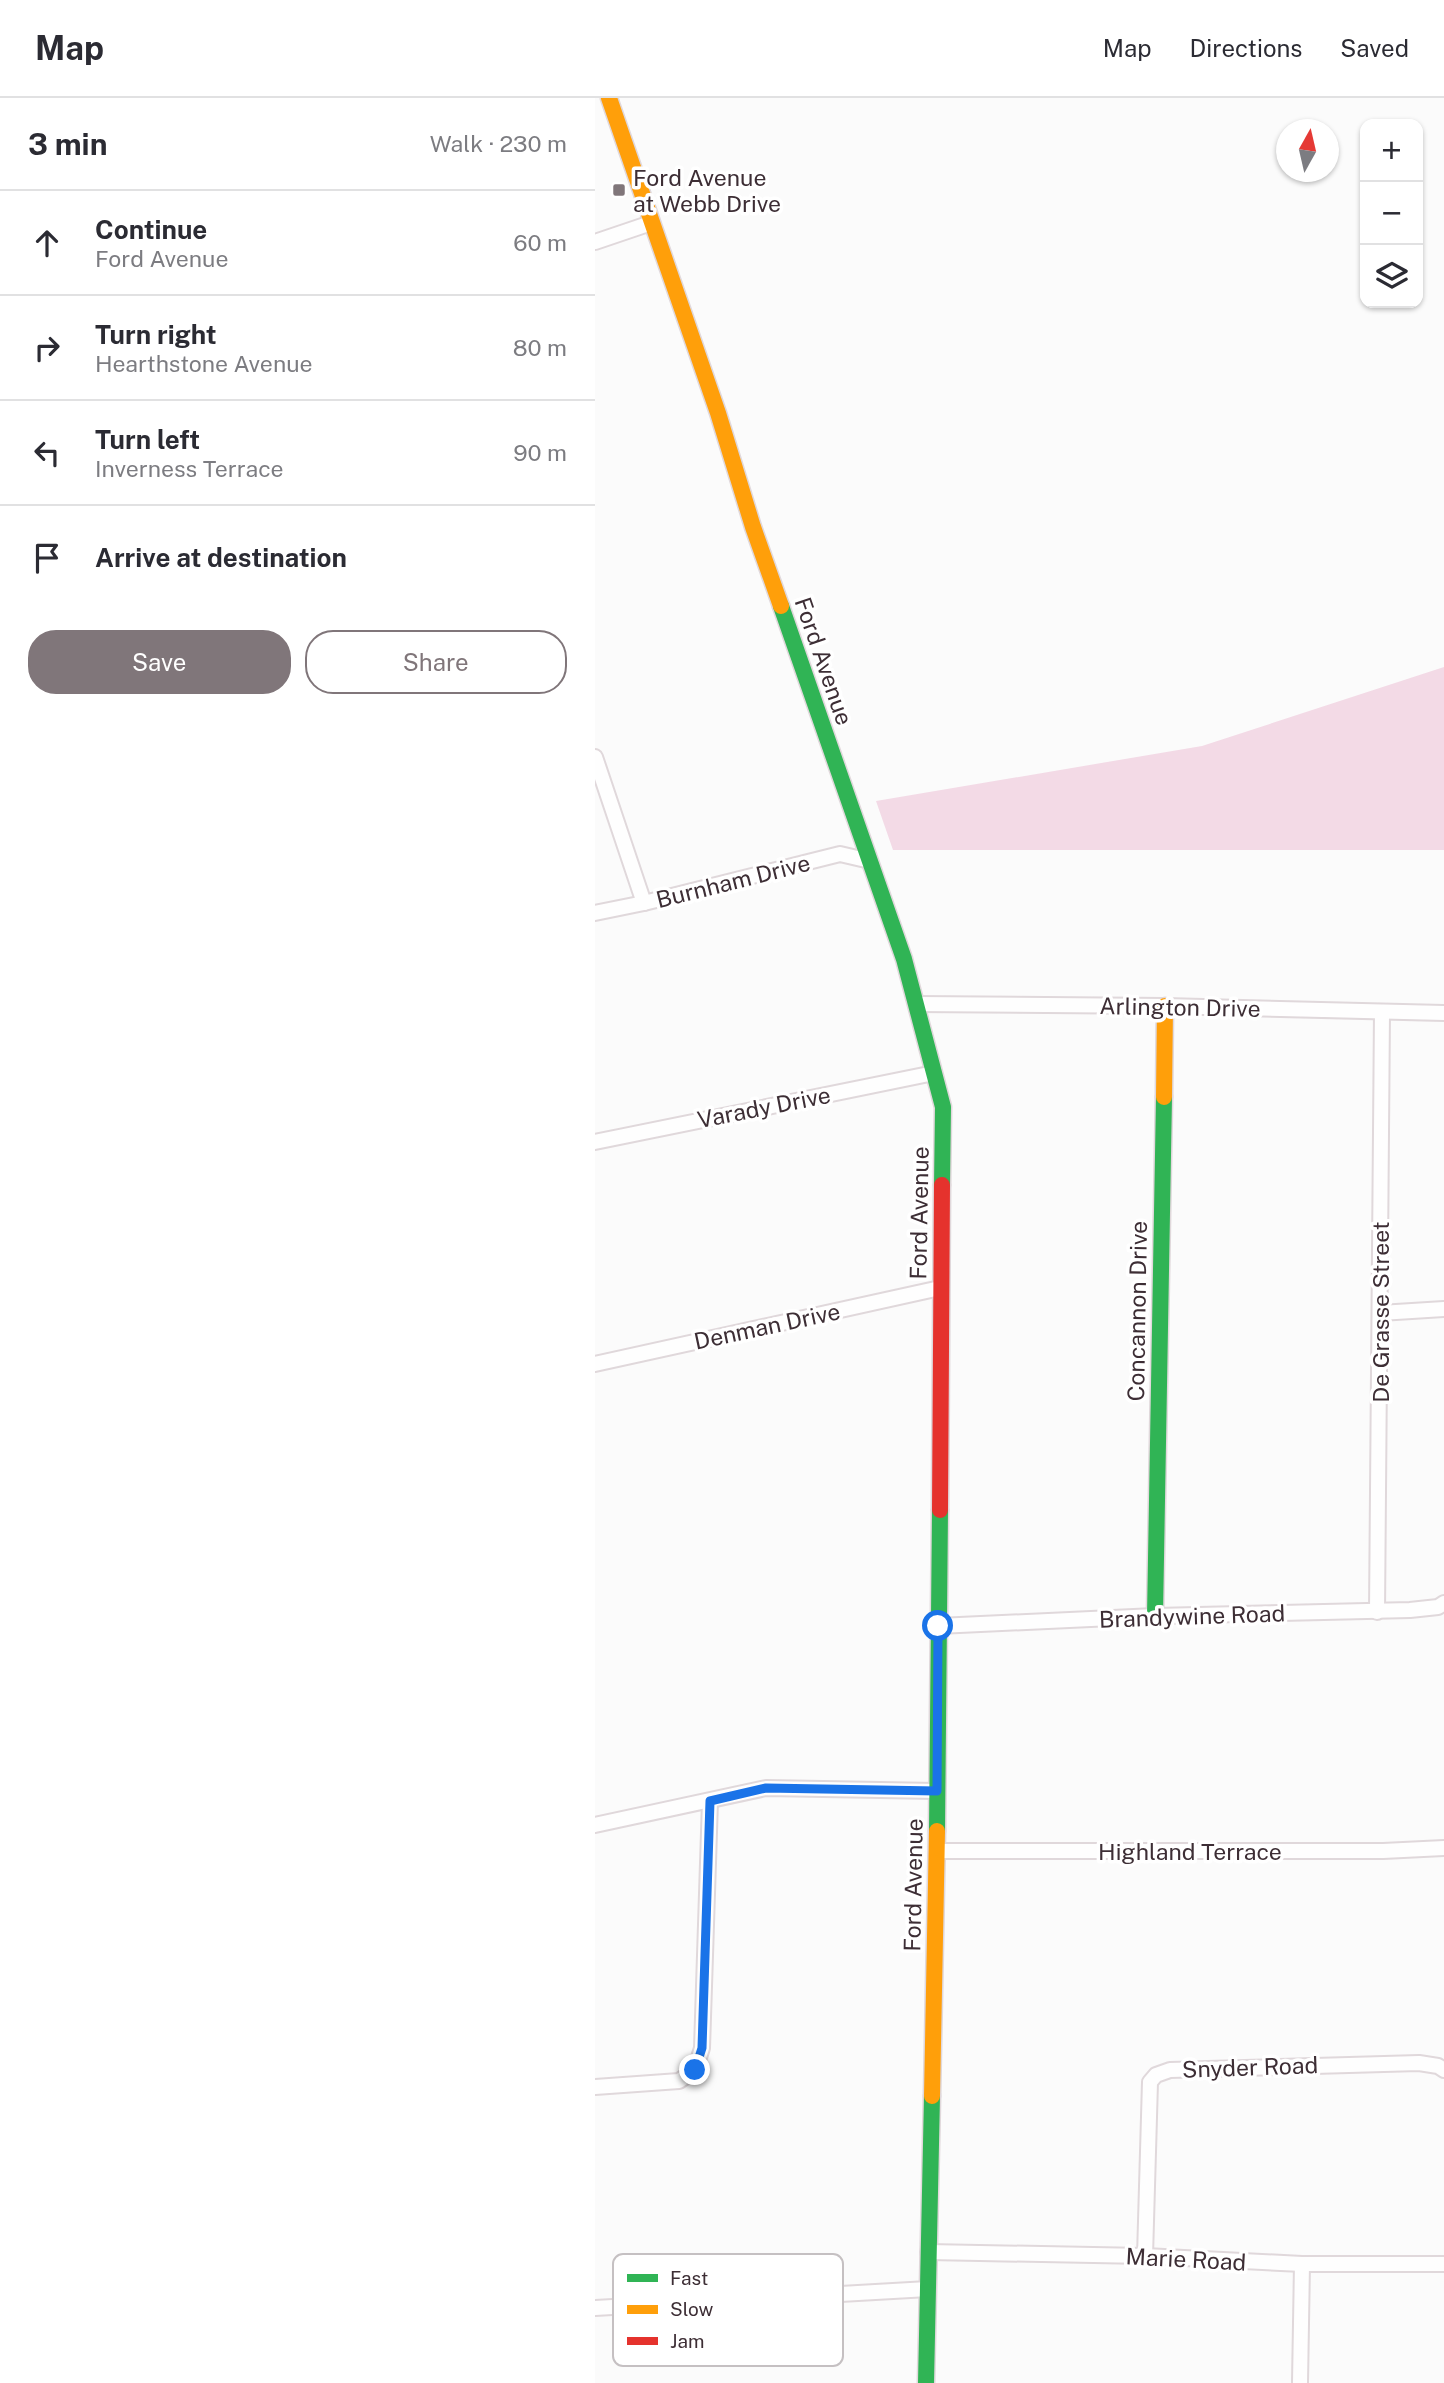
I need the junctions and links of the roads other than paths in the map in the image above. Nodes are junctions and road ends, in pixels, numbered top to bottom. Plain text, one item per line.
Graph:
1 (610, 98) edge
2 (651, 223) junction
3 (595, 242) edge
4 (595, 757) edge
5 (870, 861) junction
6 (644, 903) junction
7 (595, 913) edge
8 (916, 1004) junction
9 (1165, 1006) junction
10 (1382, 1012) junction
11 (1444, 1013) edge
12 (934, 1073) junction
13 (595, 1142) edge
14 (940, 1288) junction
15 (1444, 1309) edge
16 (1380, 1312) junction
17 (595, 1364) edge
18 (1444, 1603) edge
19 (1377, 1612) junction
20 (1155, 1616) junction
21 (938, 1626) junction
22 (937, 1791) junction
23 (710, 1801) junction
24 (595, 1825) edge
25 (1444, 1848) edge
26 (937, 1852) junction
27 (1444, 2070) edge
28 (595, 2087) edge
29 (928, 2252) junction
30 (1145, 2256) junction
31 (1302, 2264) junction
32 (1444, 2264) edge
33 (928, 2289) junction
34 (843, 2294) edge
35 (613, 2307) edge
36 (595, 2308) edge
37 (926, 2383) edge
38 (1300, 2383) edge

1 - 2 street, Ford Avenue
2 - 3 street
2 - 5 street, Ford Avenue
4 - 6 street
5 - 6 street, Burnham Drive
5 - 8 street, Ford Avenue
6 - 7 street, Burnham Drive
8 - 9 street, Arlington Drive
8 - 12 street, Ford Avenue
9 - 10 street, Arlington Drive
9 - 20 street, Concannon Drive
10 - 11 street, Arlington Drive
10 - 16 street, De Grasse Street
12 - 13 street, Varady Drive
12 - 14 street, Ford Avenue
14 - 17 street, Denman Drive
14 - 21 street, Ford Avenue
15 - 16 street
16 - 19 street, De Grasse Street
18 - 19 street, Brandywine Road
19 - 20 street, Brandywine Road
20 - 21 street, Brandywine Road
21 - 22 street, Ford Avenue
22 - 23 street
22 - 26 street, Ford Avenue
23 - 24 street
23 - 28 street
25 - 26 street, Highland Terrace
26 - 29 street, Ford Avenue
27 - 30 street, Snyder Road
29 - 30 street, Marie Road
29 - 33 street, Ford Avenue
30 - 31 street, Marie Road
31 - 32 street, Marie Road
31 - 38 street
33 - 34 street
33 - 37 street, Ford Avenue
35 - 36 street

